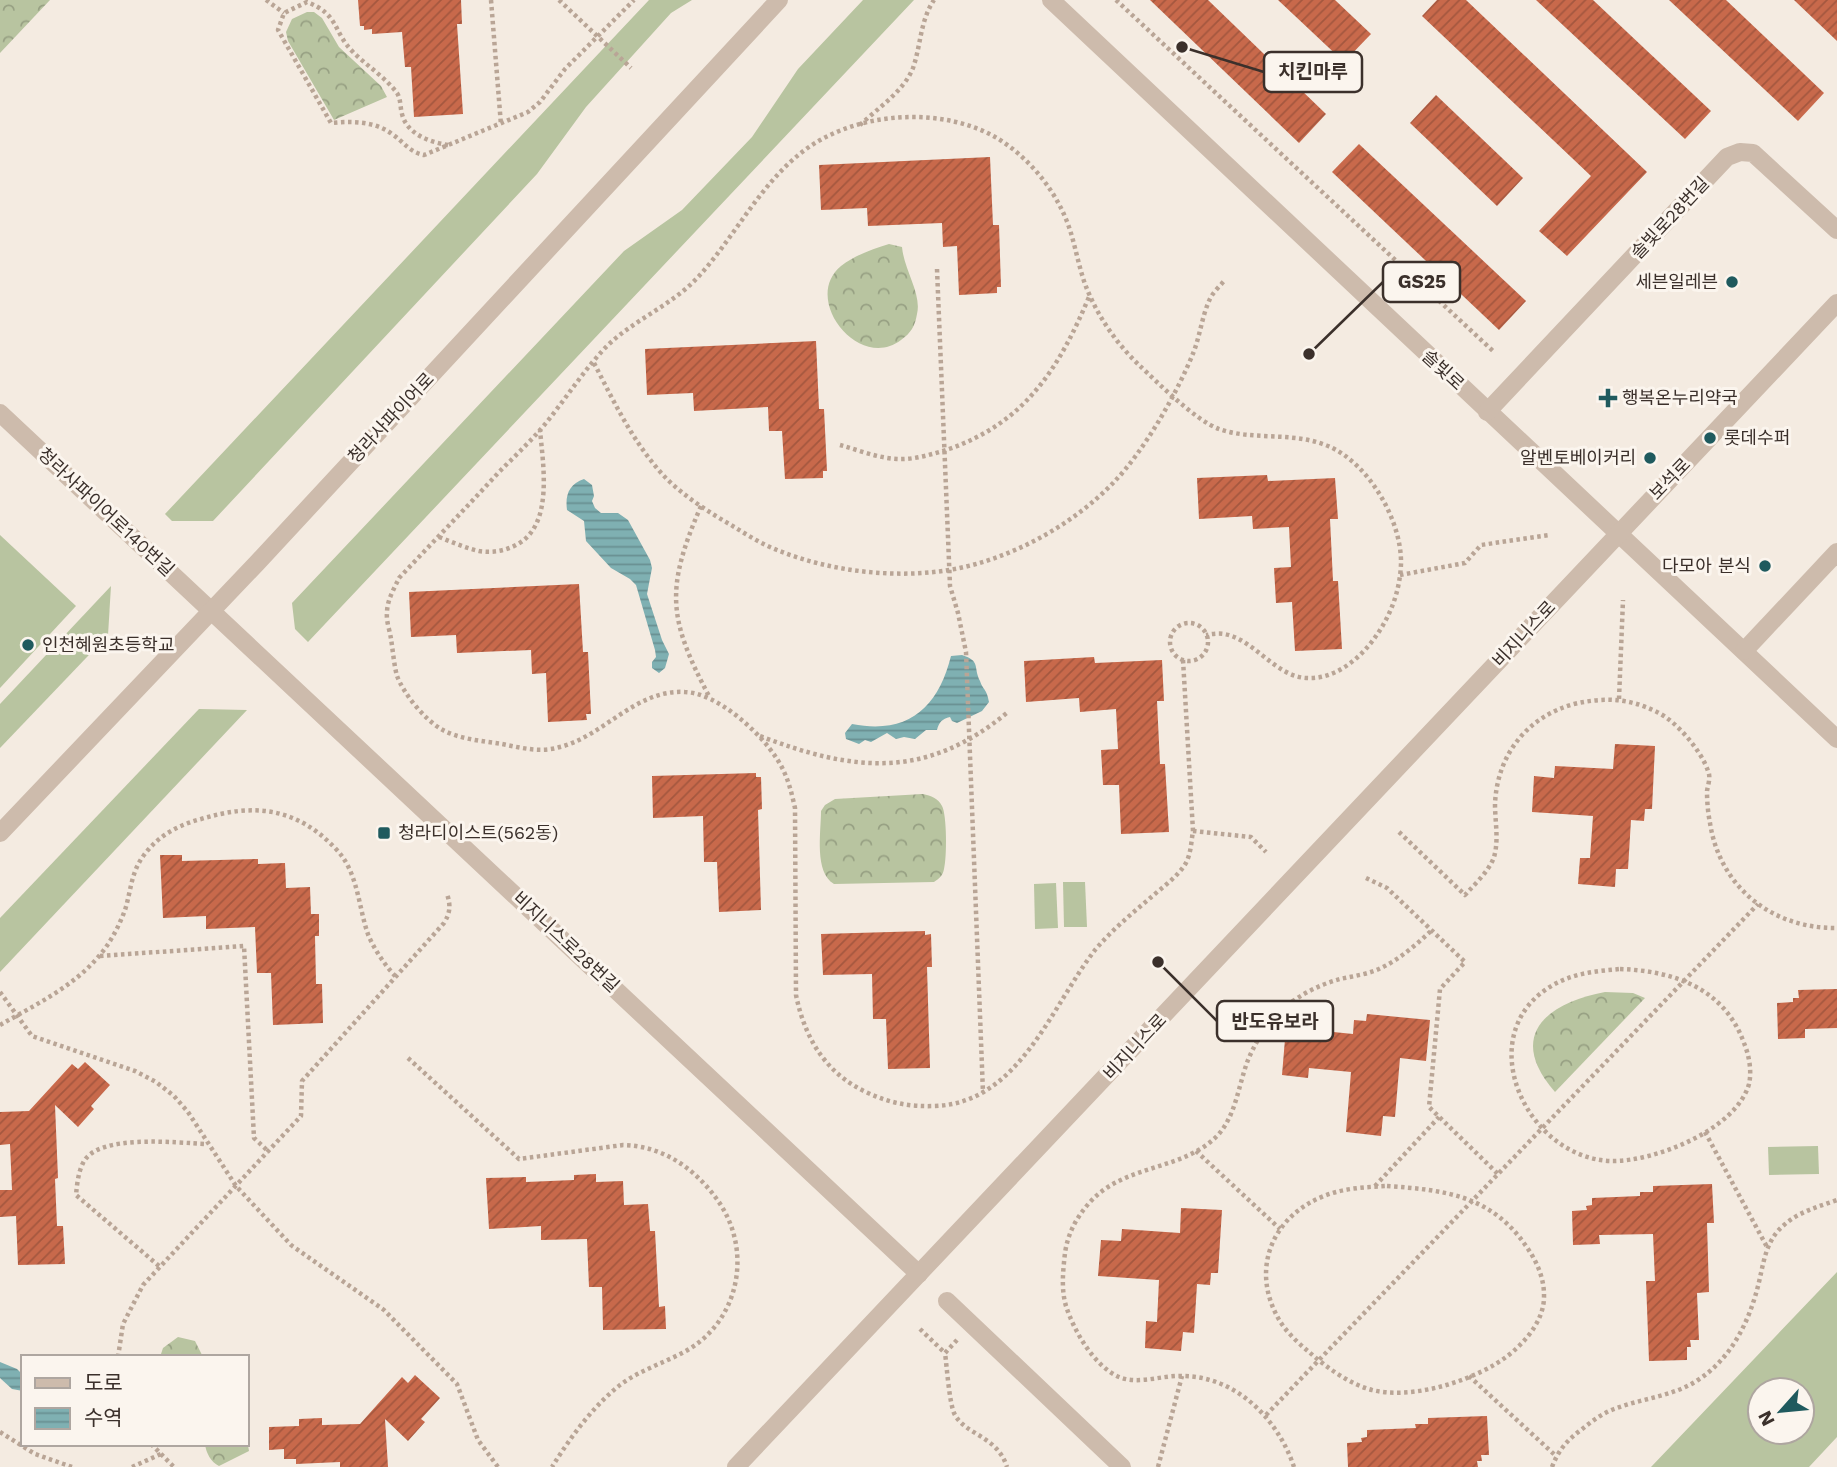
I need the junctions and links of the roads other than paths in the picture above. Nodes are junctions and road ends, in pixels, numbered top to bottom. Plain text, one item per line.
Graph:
1 (779, 0) edge
2 (1051, 0) edge
3 (1837, 230) edge
4 (1837, 303) edge
5 (1487, 412) junction
6 (0, 413) edge
7 (1618, 533) junction
8 (1837, 552) edge
9 (211, 611) junction
10 (1744, 651) junction
11 (1837, 739) edge
12 (0, 834) edge
13 (919, 1274) junction
14 (947, 1301) dead end
15 (736, 1467) edge
16 (1122, 1467) edge

1 - 9 street, 청라사파이어로
2 - 5 street, 솔빛로
3 - 5 street, 솔빛로28번길
4 - 7 street, 보석로
5 - 7 street, 솔빛로
6 - 9 street, 청라사파이어로140번길
7 - 10 street, 솔빛로
7 - 13 street, 비지니스로
8 - 10 street
9 - 12 street, 청라사파이어로
9 - 13 street, 비지니스로28번길
10 - 11 street, 솔빛로
13 - 15 street, 비지니스로
14 - 16 street

